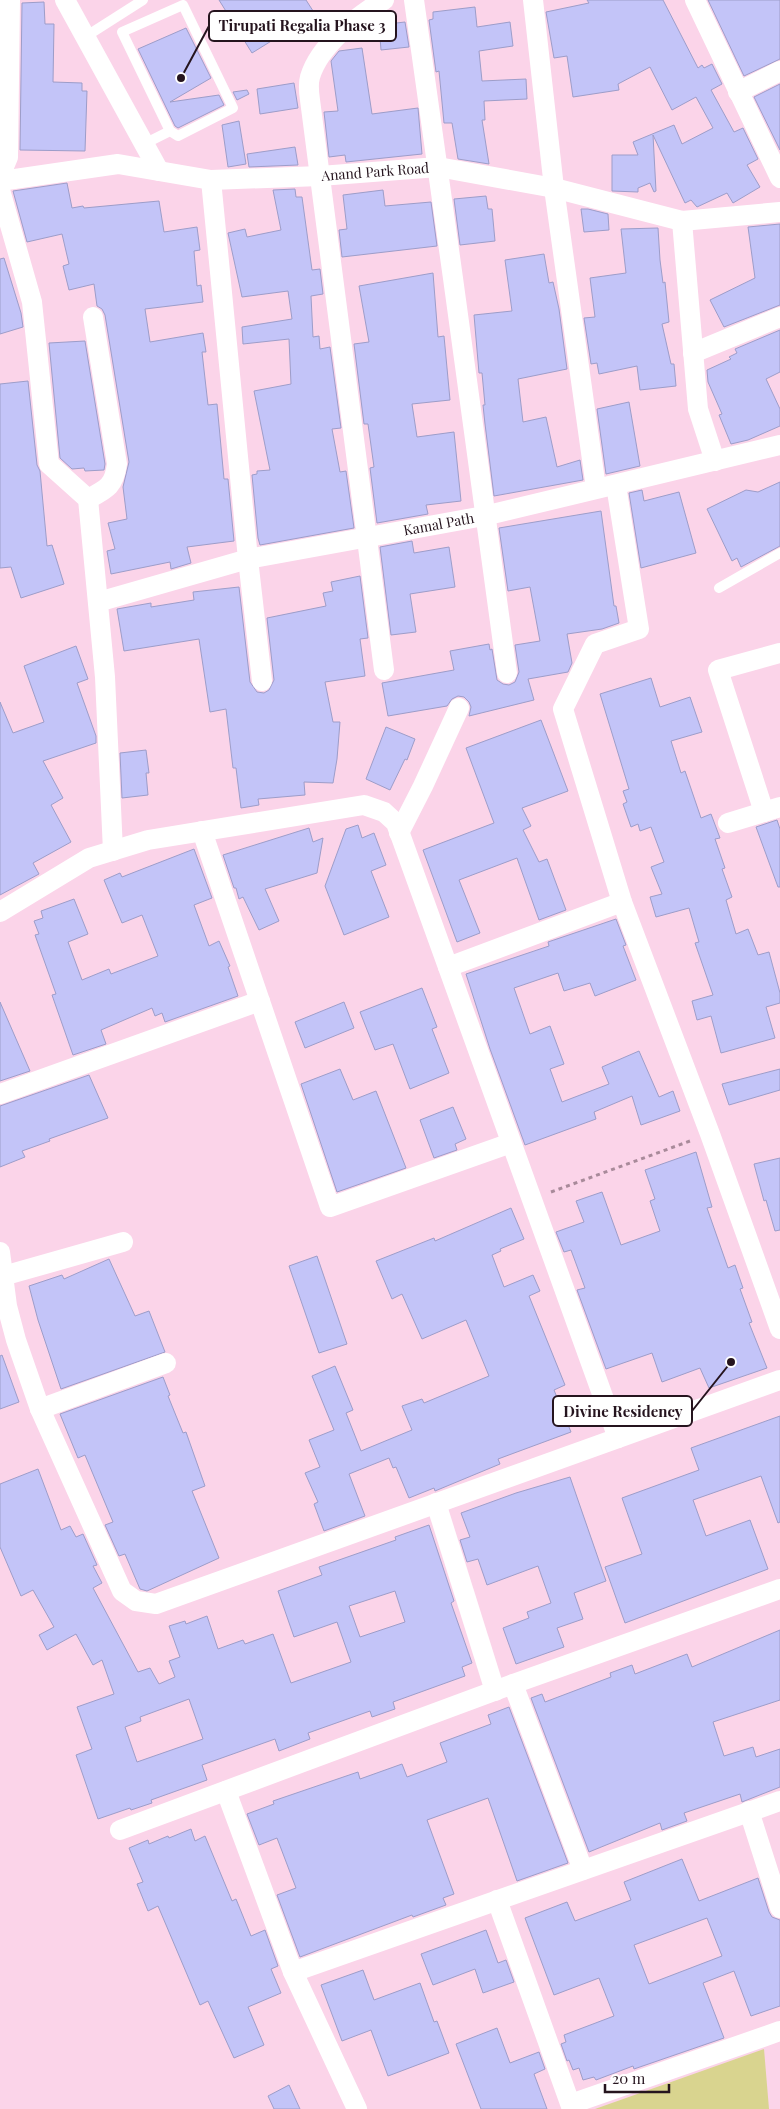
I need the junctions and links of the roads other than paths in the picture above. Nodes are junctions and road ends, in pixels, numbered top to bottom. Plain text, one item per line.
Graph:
1 (10, 0) edge
2 (65, 0) edge
3 (143, 0) edge
4 (384, 0) edge
5 (414, 0) edge
6 (533, 0) edge
7 (695, 0) edge
8 (85, 37) junction
9 (780, 72) edge
10 (738, 92) junction
11 (170, 131) junction
12 (144, 144) junction
13 (438, 167) junction
14 (159, 171) junction
15 (0, 176) edge
16 (320, 176) junction
17 (780, 178) edge
18 (211, 180) junction
19 (0, 181) edge
20 (554, 188) junction
21 (0, 190) edge
22 (780, 212) edge
23 (682, 221) junction
24 (93, 317) dead end
25 (780, 317) edge
26 (693, 353) junction
27 (780, 445) edge
28 (715, 461) junction
29 (616, 485) junction
30 (596, 488) junction
31 (88, 499) junction
32 (484, 516) junction
33 (366, 537) junction
34 (780, 553) edge
35 (248, 558) junction
36 (718, 588) dead end
37 (98, 602) junction
38 (780, 653) edge
39 (384, 670) dead end
40 (507, 673) dead end
41 (262, 681) dead end
42 (459, 708) dead end
43 (772, 810) edge
44 (728, 823) dead end
45 (202, 831) junction
46 (399, 832) junction
47 (113, 851) junction
48 (622, 902) junction
49 (0, 912) edge
50 (448, 967) junction
51 (260, 1001) junction
52 (0, 1094) edge
53 (511, 1143) junction
54 (123, 1242) dead end
55 (0, 1252) edge
56 (3, 1276) junction
57 (780, 1329) edge
58 (166, 1362) dead end
59 (780, 1380) edge
60 (40, 1409) junction
61 (618, 1438) junction
62 (436, 1503) junction
63 (780, 1589) edge
64 (504, 1687) junction
65 (226, 1791) junction
66 (780, 1801) edge
67 (749, 1811) junction
68 (120, 1830) dead end
69 (583, 1870) junction
70 (497, 1900) junction
71 (780, 1908) edge
72 (293, 1972) junction
73 (780, 2031) edge
74 (572, 2107) edge
75 (357, 2109) edge

1 - 15 street
2 - 8 street
3 - 8 lane
4 - 16 street
5 - 13 street
6 - 20 street
7 - 10 street
8 - 12 street
9 - 10 street
10 - 17 street
11 - 11 lane
11 - 12 lane
12 - 14 street
13 - 16 street, Anand Park Road
13 - 20 street, Anand Park Road
13 - 32 street
14 - 18 street, Anand Park Road
14 - 19 street, Anand Park Road
16 - 18 street, Anand Park Road
16 - 33 street
18 - 35 street
20 - 23 street, Anand Park Road
20 - 30 street
21 - 31 street
22 - 23 street, Anand Park Road
23 - 26 street
24 - 31 street
25 - 26 street
26 - 28 street
27 - 28 street, Kamal Path
28 - 29 street, Kamal Path
29 - 30 street, Kamal Path
29 - 48 street
30 - 32 street, Kamal Path
31 - 37 street
32 - 33 street, Kamal Path
32 - 40 street
33 - 35 street, Kamal Path
33 - 39 street
34 - 36 lane
35 - 37 street, Kamal Path
35 - 41 street
37 - 47 street
38 - 43 street
42 - 46 street
43 - 44 street
45 - 46 street
45 - 47 street
45 - 51 street
46 - 50 street
47 - 49 street
48 - 50 street
48 - 57 street
50 - 53 street
51 - 52 street
51 - 53 street
53 - 61 street
54 - 56 street
55 - 56 street
56 - 60 street
58 - 60 street
59 - 61 street
60 - 62 street
61 - 62 street
62 - 64 street
63 - 64 street
64 - 65 street
64 - 69 street
65 - 68 street
65 - 72 street
66 - 67 street
67 - 69 street
67 - 71 street
69 - 70 street
70 - 72 street
70 - 74 street
72 - 75 street
73 - 74 street

